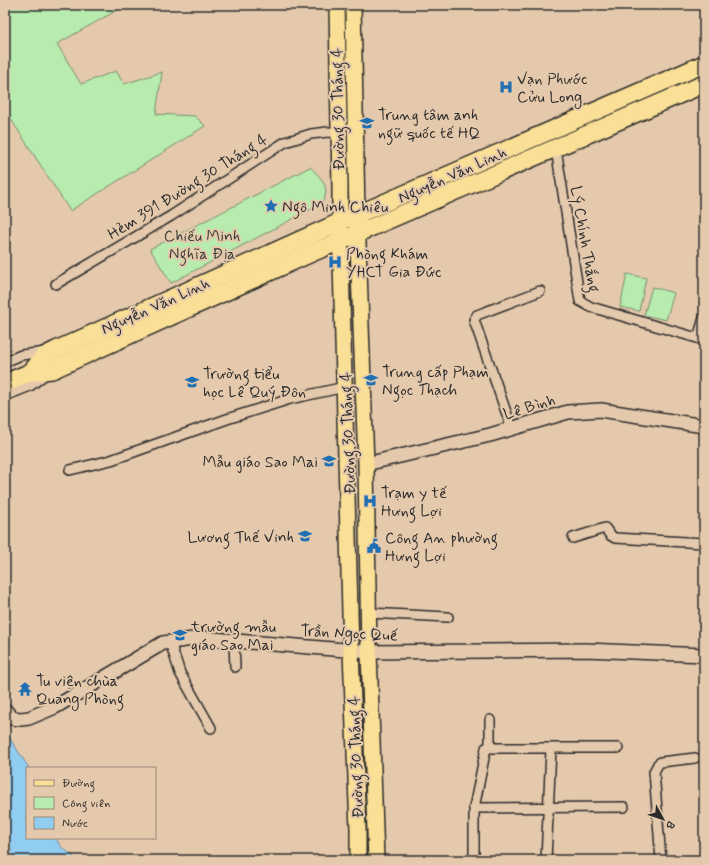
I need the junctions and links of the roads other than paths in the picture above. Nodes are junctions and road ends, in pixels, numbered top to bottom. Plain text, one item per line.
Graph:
1 (336, 5) edge
2 (353, 5) edge
3 (704, 64) edge
4 (704, 84) edge
5 (339, 133) junction
6 (556, 148) junction
7 (357, 215) junction
8 (340, 222) junction
9 (358, 234) junction
10 (340, 241) junction
11 (56, 284) dead end
12 (540, 291) dead end
13 (704, 318) edge
14 (701, 339) edge
15 (56, 350) junction
16 (5, 362) edge
17 (52, 370) junction
18 (31, 372) junction
19 (9, 381) edge
20 (345, 386) junction
21 (5, 396) edge
22 (704, 426) edge
23 (512, 429) junction
24 (366, 464) junction
25 (70, 470) dead end
26 (573, 538) dead end
27 (704, 543) edge
28 (368, 613) junction
29 (448, 617) dead end
30 (234, 641) junction
31 (170, 642) junction
32 (351, 651) junction
33 (369, 652) junction
34 (704, 655) edge
35 (235, 667) dead end
36 (9, 714) edge
37 (490, 720) dead end
38 (211, 728) dead end
39 (490, 747) junction
40 (618, 748) dead end
41 (551, 749) junction
42 (695, 758) dead end
43 (549, 807) junction
44 (624, 807) dead end
45 (474, 808) junction
46 (358, 860) edge
47 (376, 860) edge
48 (474, 860) edge
49 (546, 860) edge
50 (661, 860) edge

1 - 5 main road, Đường 30 Tháng 4
2 - 7 main road, Đường 30 Tháng 4
3 - 7 highway, Nguyễn Văn Linh
4 - 6 highway, Nguyễn Văn Linh
5 - 8 main road, Đường 30 Tháng 4
5 - 11 street, Hẻm 391 Đường 30 Tháng 4
6 - 9 highway, Nguyễn Văn Linh
6 - 14 street, Lý Chính Thắng
7 - 8 highway, Nguyễn Văn Linh
7 - 9 main road, Đường 30 Tháng 4
8 - 10 main road, Đường 30 Tháng 4
8 - 15 highway, Nguyễn Văn Linh
9 - 10 highway, Nguyễn Văn Linh
9 - 24 main road, Đường 30 Tháng 4
10 - 17 highway, Nguyễn Văn Linh
10 - 20 main road, Đường 30 Tháng 4
12 - 23 street
13 - 14 street
15 - 16 street
15 - 18 highway, Nguyễn Văn Linh
17 - 18 highway, Nguyễn Văn Linh
17 - 21 street
18 - 19 highway, Nguyễn Văn Linh
20 - 25 street
20 - 32 main road, Đường 30 Tháng 4
22 - 23 street, Lê Bình
23 - 24 street, Lê Bình
24 - 28 main road, Đường 30 Tháng 4
26 - 27 street
28 - 29 street
28 - 33 main road, Đường 30 Tháng 4
30 - 31 street, Trần Ngọc Quế
30 - 32 street, Trần Ngọc Quế
30 - 35 street
31 - 36 street, Trần Ngọc Quế
31 - 38 street
32 - 33 street, Trần Ngọc Quế
32 - 46 main road, Đường 30 Tháng 4
33 - 34 street, Trần Ngọc Quế
33 - 47 main road, Đường 30 Tháng 4
37 - 39 street
39 - 41 street
39 - 45 street
40 - 41 street
41 - 43 street
42 - 50 street
43 - 44 street
43 - 45 street
43 - 49 street
45 - 48 street

